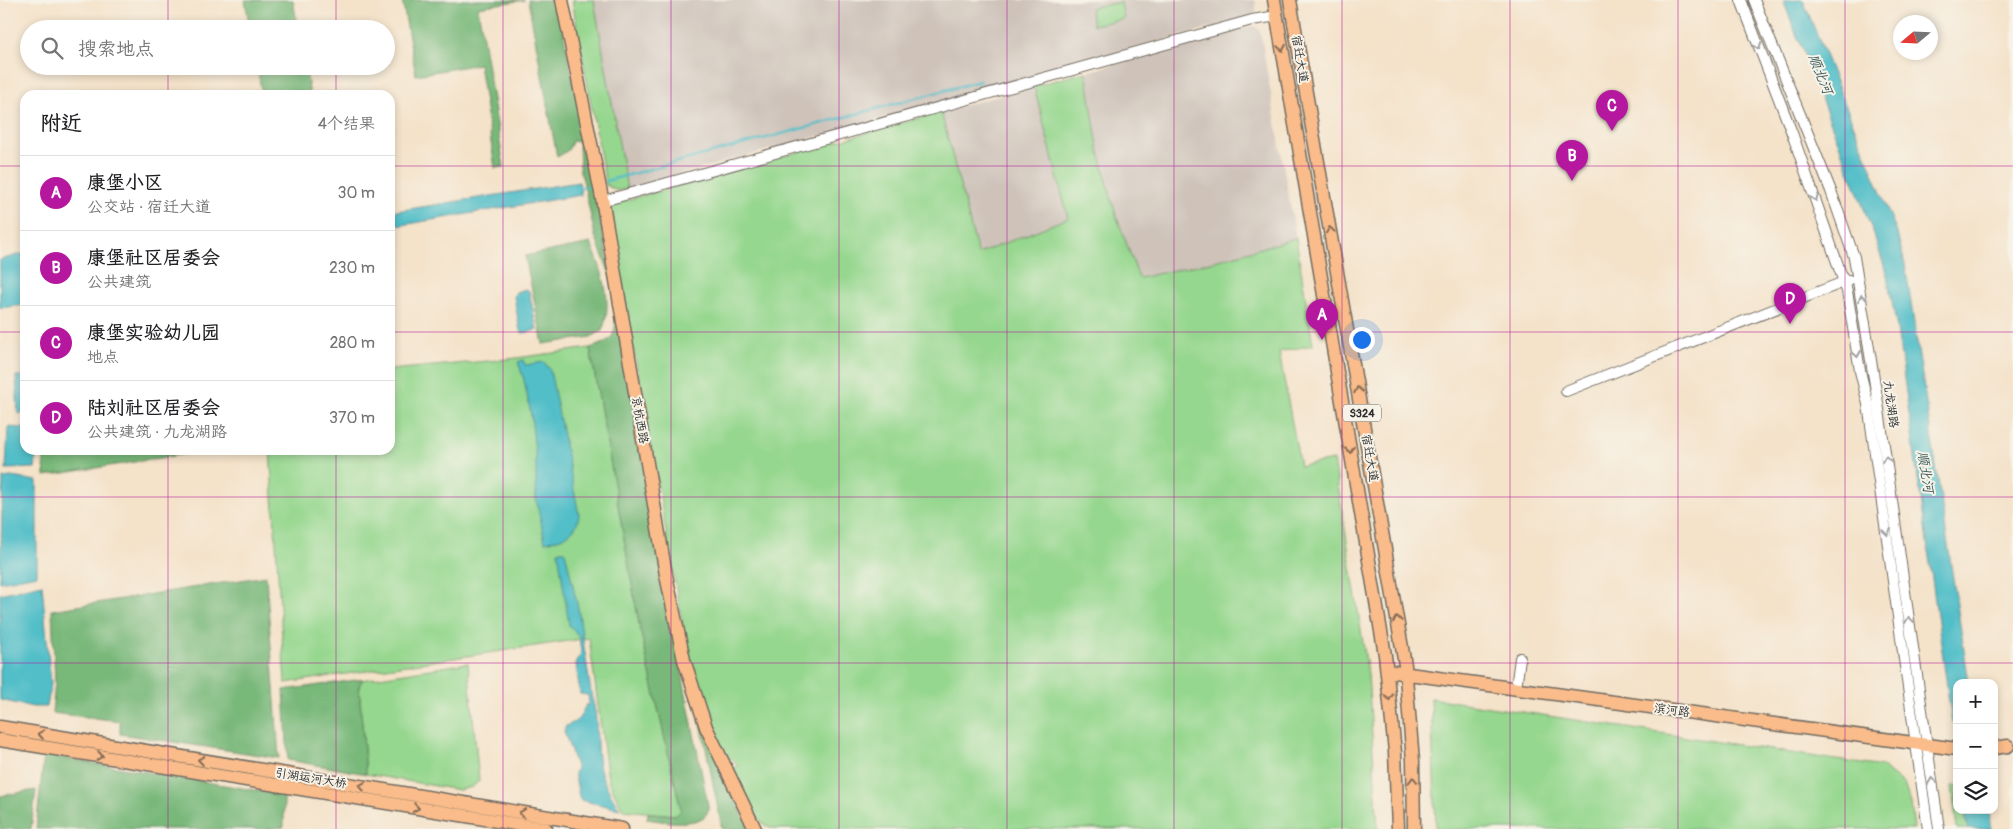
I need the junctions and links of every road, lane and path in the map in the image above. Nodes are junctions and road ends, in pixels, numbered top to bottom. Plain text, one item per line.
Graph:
1 (562, 0) edge
2 (1274, 0) edge
3 (1290, 0) edge
4 (1741, 0) edge
5 (1754, 0) edge
6 (1277, 16) junction
7 (603, 201) junction
8 (1858, 278) junction
9 (1845, 282) junction
10 (1566, 391) dead end
11 (1520, 658) dead end
12 (1387, 671) junction
13 (1406, 672) junction
14 (1516, 688) junction
15 (0, 727) edge
16 (0, 740) edge
17 (1922, 745) junction
18 (2008, 746) dead end
19 (1998, 747) edge
20 (1953, 749) edge
21 (546, 829) edge
22 (622, 829) edge
23 (755, 829) edge
24 (1398, 829) edge
25 (1414, 829) edge
26 (1928, 829) edge
27 (1940, 829) edge

1 - 7 main road, 京杭西路
2 - 6 main road, 宿迁大道 / S324
13 -> 3 main road, 宿迁大道 / S324
4 -> 9 street, 九龙湖路
5 - 8 street, 九龙湖路
6 - 7 street
6 -> 12 main road, 宿迁大道 / S324
7 - 23 main road, 京杭西路
8 - 9 street
17 -> 8 street, 九龙湖路
9 - 10 street
9 -> 17 street, 九龙湖路
11 - 14 street
12 - 13 main road, 滨河路
12 -> 24 main road, 宿迁大道 / S324
13 - 14 main road, 滨河路
25 -> 13 main road, 宿迁大道 / S324
14 - 17 main road, 滨河路
22 -> 15 main road, 引湖运河大桥
16 -> 21 main road, 引湖运河大桥
17 - 20 main road, 滨河路
17 - 26 street, 九龙湖路
27 -> 17 street, 九龙湖路
18 - 19 main road

